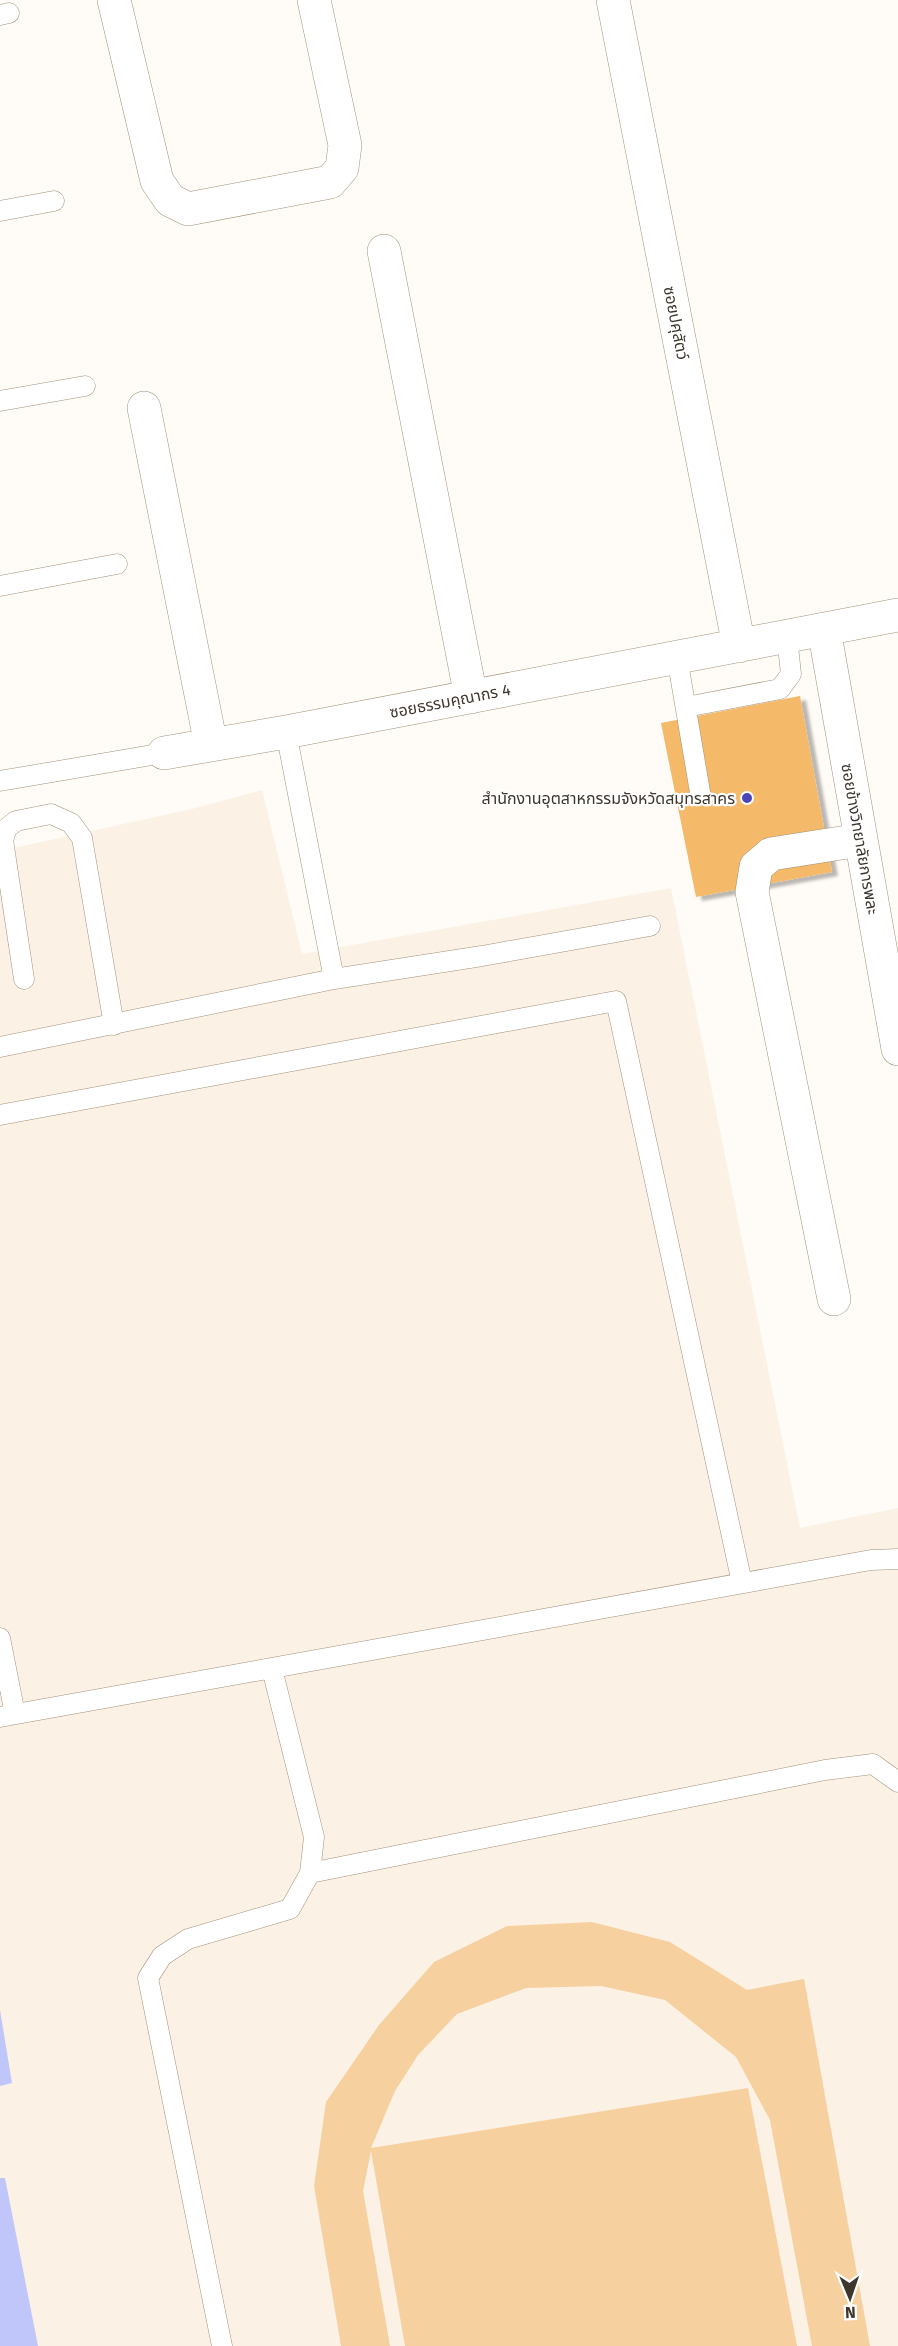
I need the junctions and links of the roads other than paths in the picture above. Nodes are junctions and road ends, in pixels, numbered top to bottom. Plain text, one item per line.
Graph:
1 (114, 0) edge
2 (314, 0) edge
3 (613, 0) edge
4 (54, 201) dead end
5 (0, 211) edge
6 (384, 251) dead end
7 (85, 386) dead end
8 (0, 401) edge
9 (144, 408) dead end
10 (117, 564) dead end
11 (0, 586) edge
12 (898, 615) edge
13 (824, 629) junction
14 (787, 637) junction
15 (739, 646) junction
16 (677, 657) junction
17 (471, 697) junction
18 (686, 706) junction
19 (286, 732) junction
20 (212, 745) junction
21 (164, 753) joint
22 (0, 781) edge
23 (699, 792) dead end
24 (860, 840) junction
25 (650, 926) dead end
26 (24, 978) dead end
27 (334, 979) junction
28 (114, 1025) junction
29 (0, 1047) edge
30 (898, 1049) edge
31 (0, 1115) edge
32 (834, 1299) dead end
33 (898, 1559) edge
34 (742, 1583) junction
35 (0, 1638) edge
36 (272, 1669) junction
37 (8, 1715) edge
38 (898, 1782) edge
39 (310, 1873) junction
40 (222, 2346) edge

1 - 2 street
3 - 15 street, ซอยปศุสัตว์
4 - 5 lane
6 - 17 street
7 - 8 lane
9 - 20 street
10 - 11 lane
12 - 13 street, ซอยธรรมคุณากร 4
13 - 14 street, ซอยธรรมคุณากร 4
13 - 24 street, ซอยข้างวิทยาลัยการพละ
14 - 15 street, ซอยธรรมคุณากร 4
14 - 18 lane
15 - 16 street, ซอยธรรมคุณากร 4
16 - 17 street, ซอยธรรมคุณากร 4
16 - 18 lane
17 - 19 street, ซอยธรรมคุณากร 4
18 - 23 lane
19 - 20 street, ซอยธรรมคุณากร 4
19 - 27 lane
20 - 21 street, ซอยธรรมคุณากร 4
21 - 22 lane, ซอยธรรมคุณากร 4
24 - 30 street, ซอยข้างวิทยาลัยการพละ
24 - 32 street
25 - 27 lane
26 - 28 lane
27 - 28 lane
28 - 29 lane
31 - 34 lane
33 - 34 lane
34 - 36 lane
35 - 37 lane
36 - 37 lane
36 - 39 lane
38 - 39 lane
39 - 40 lane

